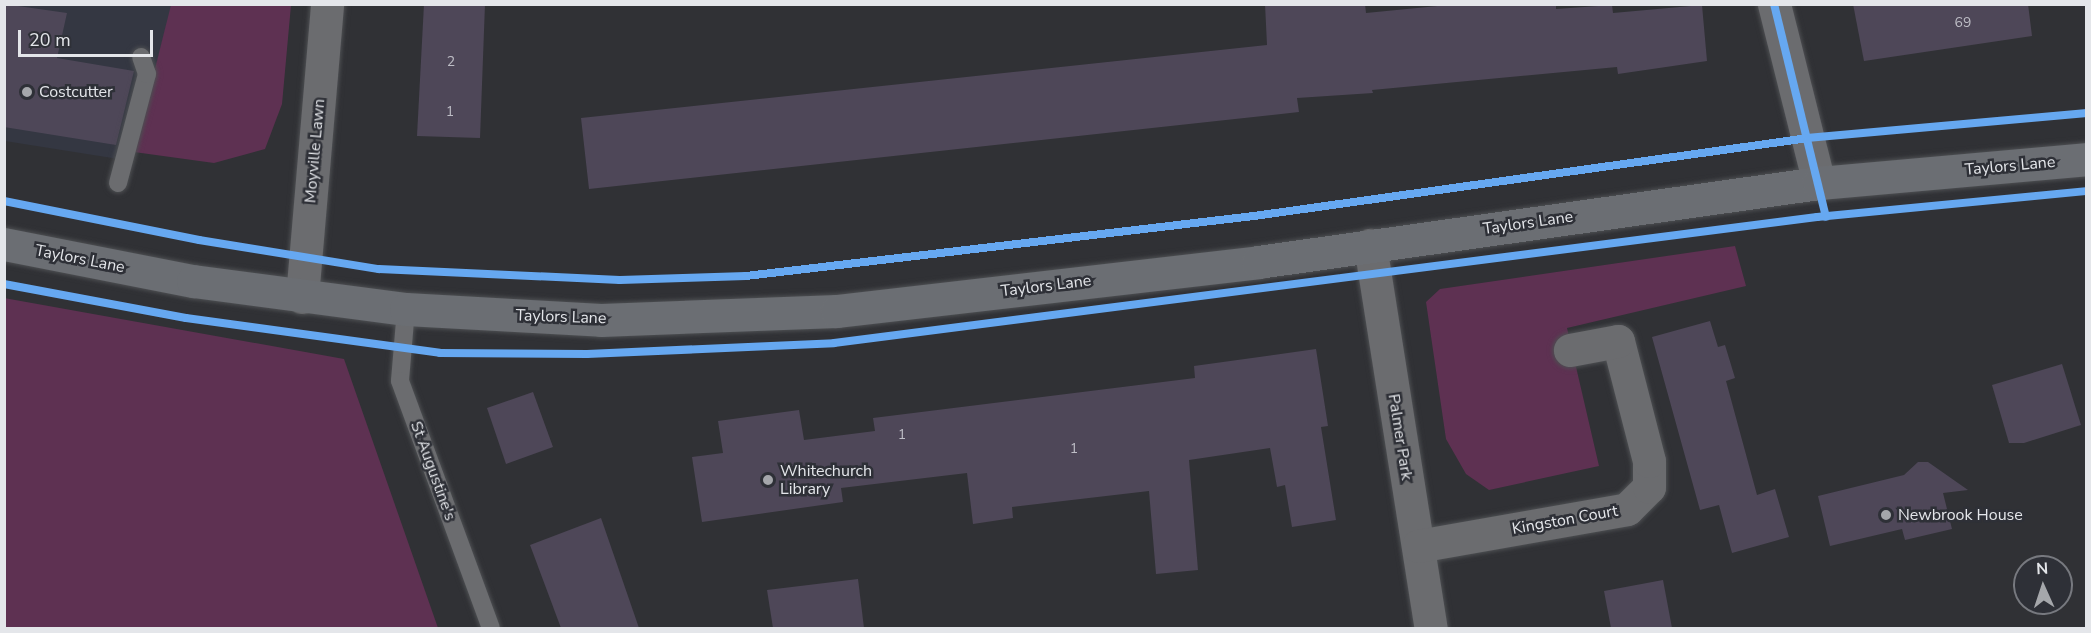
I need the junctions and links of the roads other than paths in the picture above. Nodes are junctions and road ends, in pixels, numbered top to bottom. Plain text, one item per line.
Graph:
1 (327, 4) edge
2 (1774, 4) edge
3 (141, 57) dead end
4 (2086, 159) edge
5 (118, 183) dead end
6 (1819, 183) junction
7 (4, 244) edge
8 (1370, 245) junction
9 (302, 297) junction
10 (406, 309) junction
11 (1570, 350) dead end
12 (1418, 546) junction
13 (491, 628) edge
14 (1431, 628) edge

1 - 9 street, Moyville Lawn
2 - 6 street
3 - 5 lane
4 - 6 main road, Taylors Lane
6 - 8 main road, Taylors Lane
7 - 9 main road, Taylors Lane
8 - 10 main road, Taylors Lane
8 - 12 street, Palmer Park
9 - 10 main road, Taylors Lane
10 - 13 lane, St Augustine's
11 - 12 street, Kingston Court
12 - 14 street, Palmer Park

